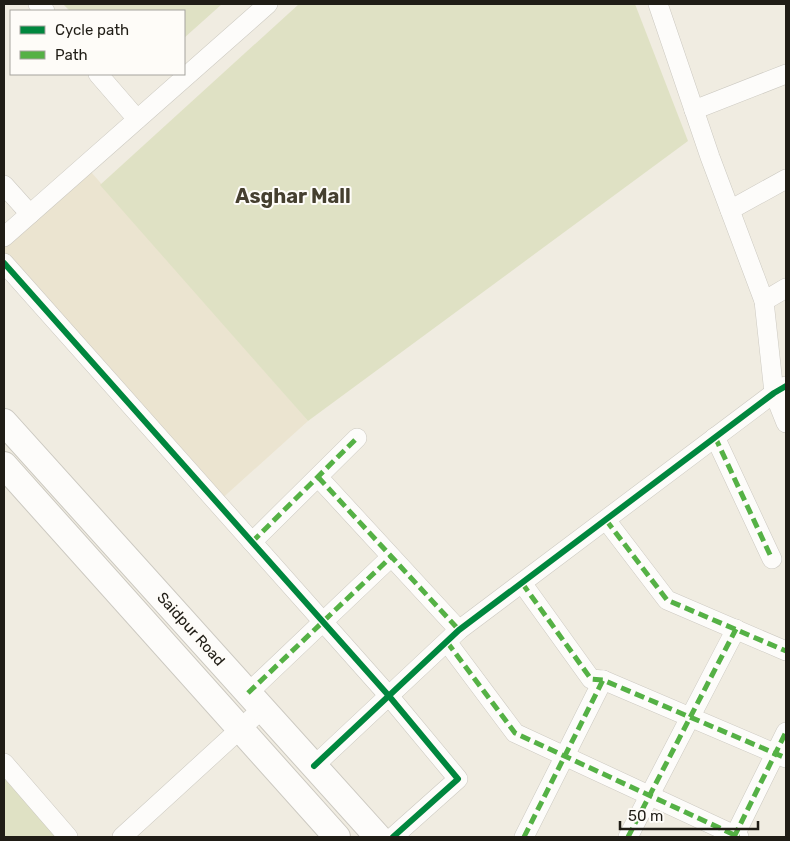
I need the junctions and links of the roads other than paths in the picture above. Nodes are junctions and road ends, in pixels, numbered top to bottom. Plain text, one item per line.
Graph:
1 (268, 4) edge
2 (658, 4) edge
3 (786, 74) edge
4 (99, 75) edge
5 (694, 110) junction
6 (137, 120) junction
7 (786, 179) edge
8 (4, 185) edge
9 (730, 210) junction
10 (30, 214) junction
11 (4, 237) edge
12 (4, 263) edge
13 (786, 288) edge
14 (764, 301) junction
15 (780, 389) edge
16 (4, 422) edge
17 (786, 423) edge
18 (715, 437) junction
19 (357, 438) dead end
20 (4, 465) edge
21 (318, 477) junction
22 (606, 520) junction
23 (252, 542) junction
24 (392, 557) junction
25 (772, 559) dead end
26 (522, 583) junction
27 (323, 621) junction
28 (736, 629) junction
29 (453, 636) junction
30 (786, 651) edge
31 (603, 680) junction
32 (389, 696) junction
33 (255, 701) junction
34 (690, 717) junction
35 (241, 729) junction
36 (786, 732) edge
37 (781, 756) edge
38 (564, 757) junction
39 (4, 763) edge
40 (314, 766) junction
41 (650, 796) junction
42 (68, 837) edge
43 (122, 837) edge
44 (337, 837) edge
45 (378, 837) edge
46 (393, 837) edge
47 (524, 837) edge
48 (628, 837) edge
49 (736, 837) edge

1 - 6 street
2 - 5 street
3 - 5 street
4 - 6 street
5 - 9 street
6 - 10 street
7 - 9 street
8 - 10 street
9 - 14 street
10 - 11 street
12 - 23 street
13 - 14 street
14 - 15 street
15 - 17 street
15 - 18 street
16 - 33 main road, Saidpur Road
18 - 22 street
18 - 25 street
19 - 21 street
20 - 35 main road, Saidpur Road
21 - 23 street
21 - 24 street
22 - 26 street
22 - 28 street
23 - 27 street
24 - 27 street
24 - 29 street
26 - 29 street
26 - 31 street
27 - 32 street
27 - 33 street
28 - 30 street
28 - 34 street
29 - 32 street
29 - 38 street
31 - 34 street
31 - 38 street
32 - 40 street
32 - 46 street
33 - 35 street
33 - 40 main road, Saidpur Road
34 - 37 street
34 - 41 street
35 - 43 street
35 - 44 main road, Saidpur Road
36 - 37 street
37 - 49 street
38 - 41 street
38 - 47 street
39 - 42 street
40 - 45 main road, Saidpur Road
41 - 48 street
41 - 49 street

